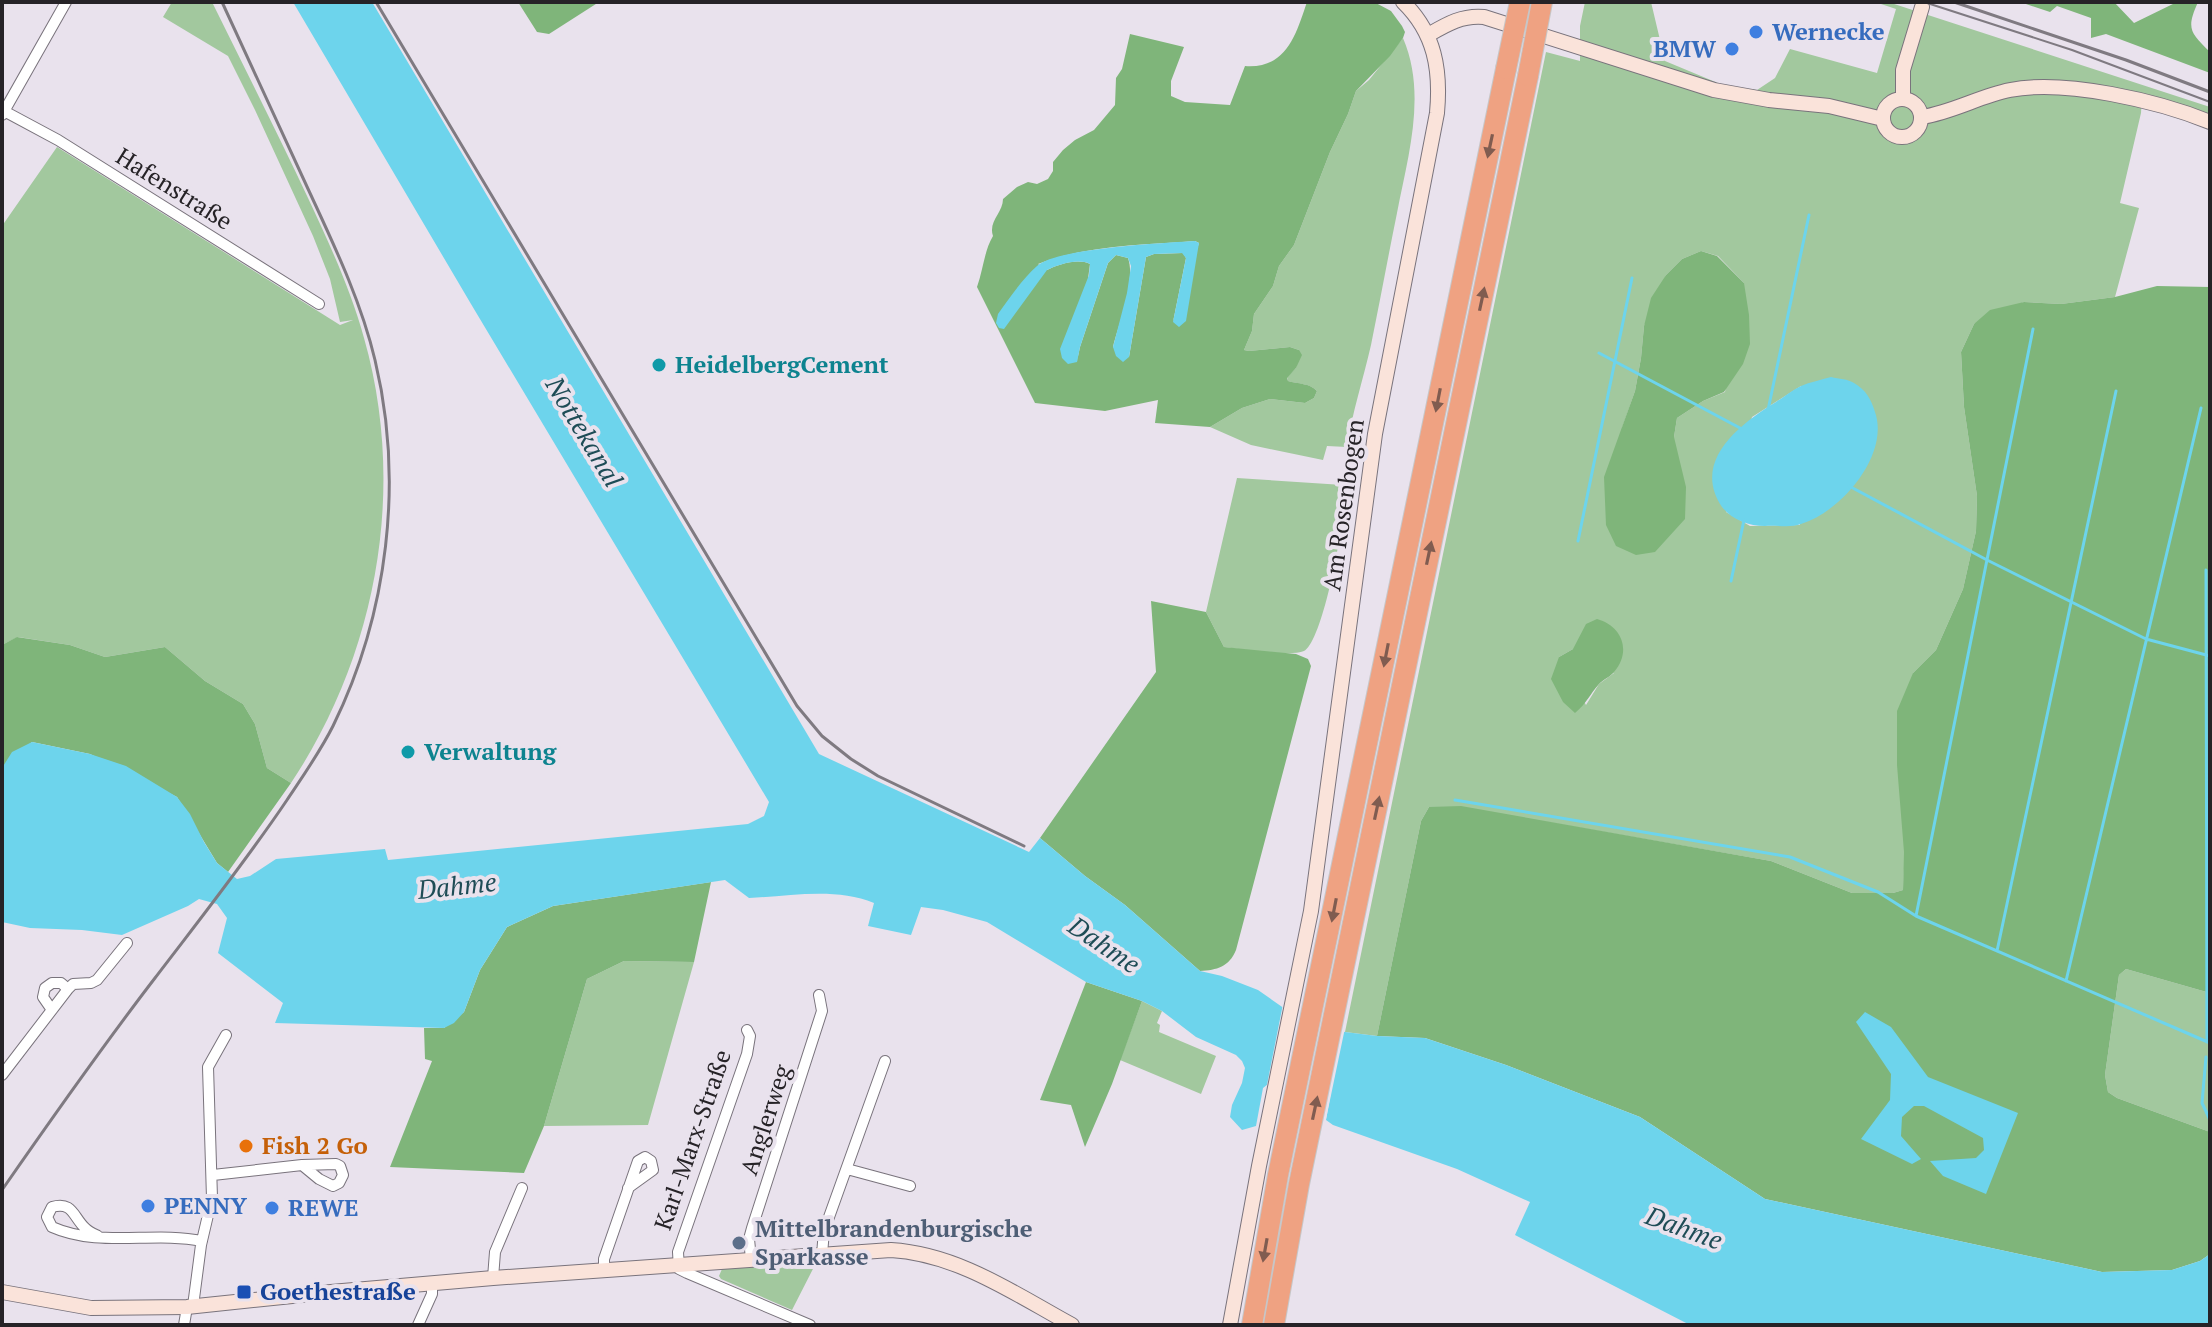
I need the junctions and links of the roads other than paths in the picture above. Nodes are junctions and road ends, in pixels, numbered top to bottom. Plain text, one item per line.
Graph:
1 (66, 2) edge
2 (1403, 2) edge
3 (1520, 2) edge
4 (1542, 2) edge
5 (1922, 7) dead end
6 (1428, 35) junction
7 (1903, 99) junction
8 (3, 112) edge
9 (1922, 117) junction
10 (1883, 119) junction
11 (2210, 122) edge
12 (319, 304) dead end
13 (127, 943) dead end
14 (68, 989) junction
15 (819, 995) dead end
16 (52, 1010) junction
17 (747, 1030) dead end
18 (226, 1035) dead end
19 (885, 1061) dead end
20 (2, 1075) edge
21 (302, 1165) dead end
22 (847, 1169) junction
23 (213, 1175) junction
24 (910, 1186) dead end
25 (522, 1188) dead end
26 (628, 1188) dead end
27 (98, 1236) junction
28 (202, 1241) junction
29 (822, 1254) junction
30 (751, 1259) junction
31 (677, 1264) junction
32 (604, 1271) junction
33 (493, 1278) junction
34 (432, 1284) junction
35 (2, 1292) edge
36 (190, 1306) junction
37 (184, 1325) edge
38 (418, 1325) edge
39 (810, 1325) edge
40 (1072, 1325) edge
41 (1230, 1325) edge
42 (1252, 1325) edge
43 (1274, 1325) edge

1 - 8 street
2 - 6 main road
3 -> 42 highway, bridge
43 -> 4 highway, bridge
5 - 7 main road
6 - 10 main road
6 - 41 main road, Am Rosenbogen
7 - 9 main road
7 - 10 main road
8 - 12 street, Hafenstraße
9 - 10 main road
9 - 11 main road
13 - 14 street
14 - 16 street
14 - 16 street
15 - 30 street, Anglerweg
16 - 20 street
17 - 31 street, Karl-Marx-Straße
18 - 23 street
19 - 22 street
21 - 23 street
22 - 24 street
22 - 29 street
23 - 28 street
25 - 33 street
26 - 32 street, Karl-Marx-Straße
27 - 27 street
27 - 28 street
28 - 36 street
29 - 30 main road, Karl-Marx-Straße
29 - 40 main road, Karl-Marx-Straße
30 - 31 main road, Karl-Marx-Straße
31 - 32 main road, Karl-Marx-Straße
31 - 39 street
32 - 33 main road, Karl-Marx-Straße
33 - 34 main road, Karl-Marx-Straße
34 - 36 main road, Karl-Marx-Straße
34 - 38 street
35 - 36 main road, Karl-Marx-Straße
36 - 37 street

